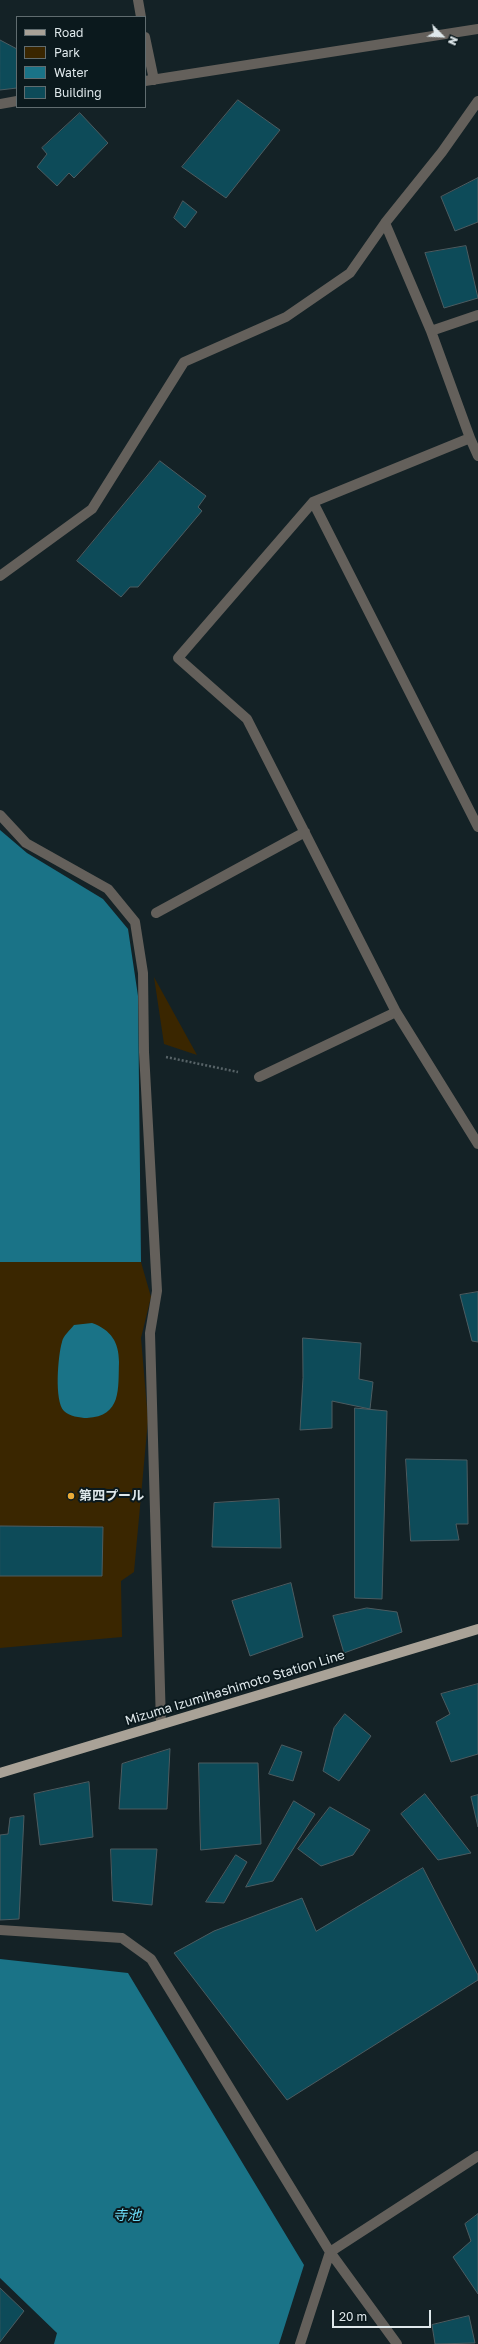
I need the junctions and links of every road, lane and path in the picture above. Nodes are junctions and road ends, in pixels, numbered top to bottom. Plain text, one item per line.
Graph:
1 (138, 0) edge
2 (141, 16) edge
3 (478, 29) edge
4 (146, 46) edge
5 (150, 81) edge
6 (16, 101) edge
7 (478, 101) edge
8 (0, 104) edge
9 (385, 223) junction
10 (478, 315) edge
11 (431, 331) junction
12 (470, 438) junction
13 (478, 456) edge
14 (313, 502) junction
15 (0, 576) edge
16 (0, 815) edge
17 (478, 826) edge
18 (304, 832) junction
19 (156, 913) dead end
20 (396, 1012) junction
21 (144, 1052) junction
22 (260, 1077) joint
23 (478, 1144) edge
24 (478, 1629) edge
25 (161, 1724) junction
26 (0, 1773) edge
27 (0, 1930) edge
28 (478, 2156) edge
29 (330, 2252) junction
30 (300, 2344) edge
31 (397, 2344) edge

1 - 2 street
3 - 5 street
4 - 5 street
6 - 8 street
7 - 9 street
9 - 11 street
9 - 15 street
10 - 11 street
11 - 12 street
12 - 13 street
12 - 14 street
14 - 17 street
14 - 18 street
16 - 21 street
18 - 19 street
18 - 20 street
20 - 22 street
20 - 23 street
21 - 22 path
21 - 25 street
24 - 25 main road, Mizuma Izumihashimoto Station Line
25 - 26 main road, Mizuma Izumihashimoto Station Line
27 - 29 street
28 - 29 street
29 - 30 street
29 - 31 street

